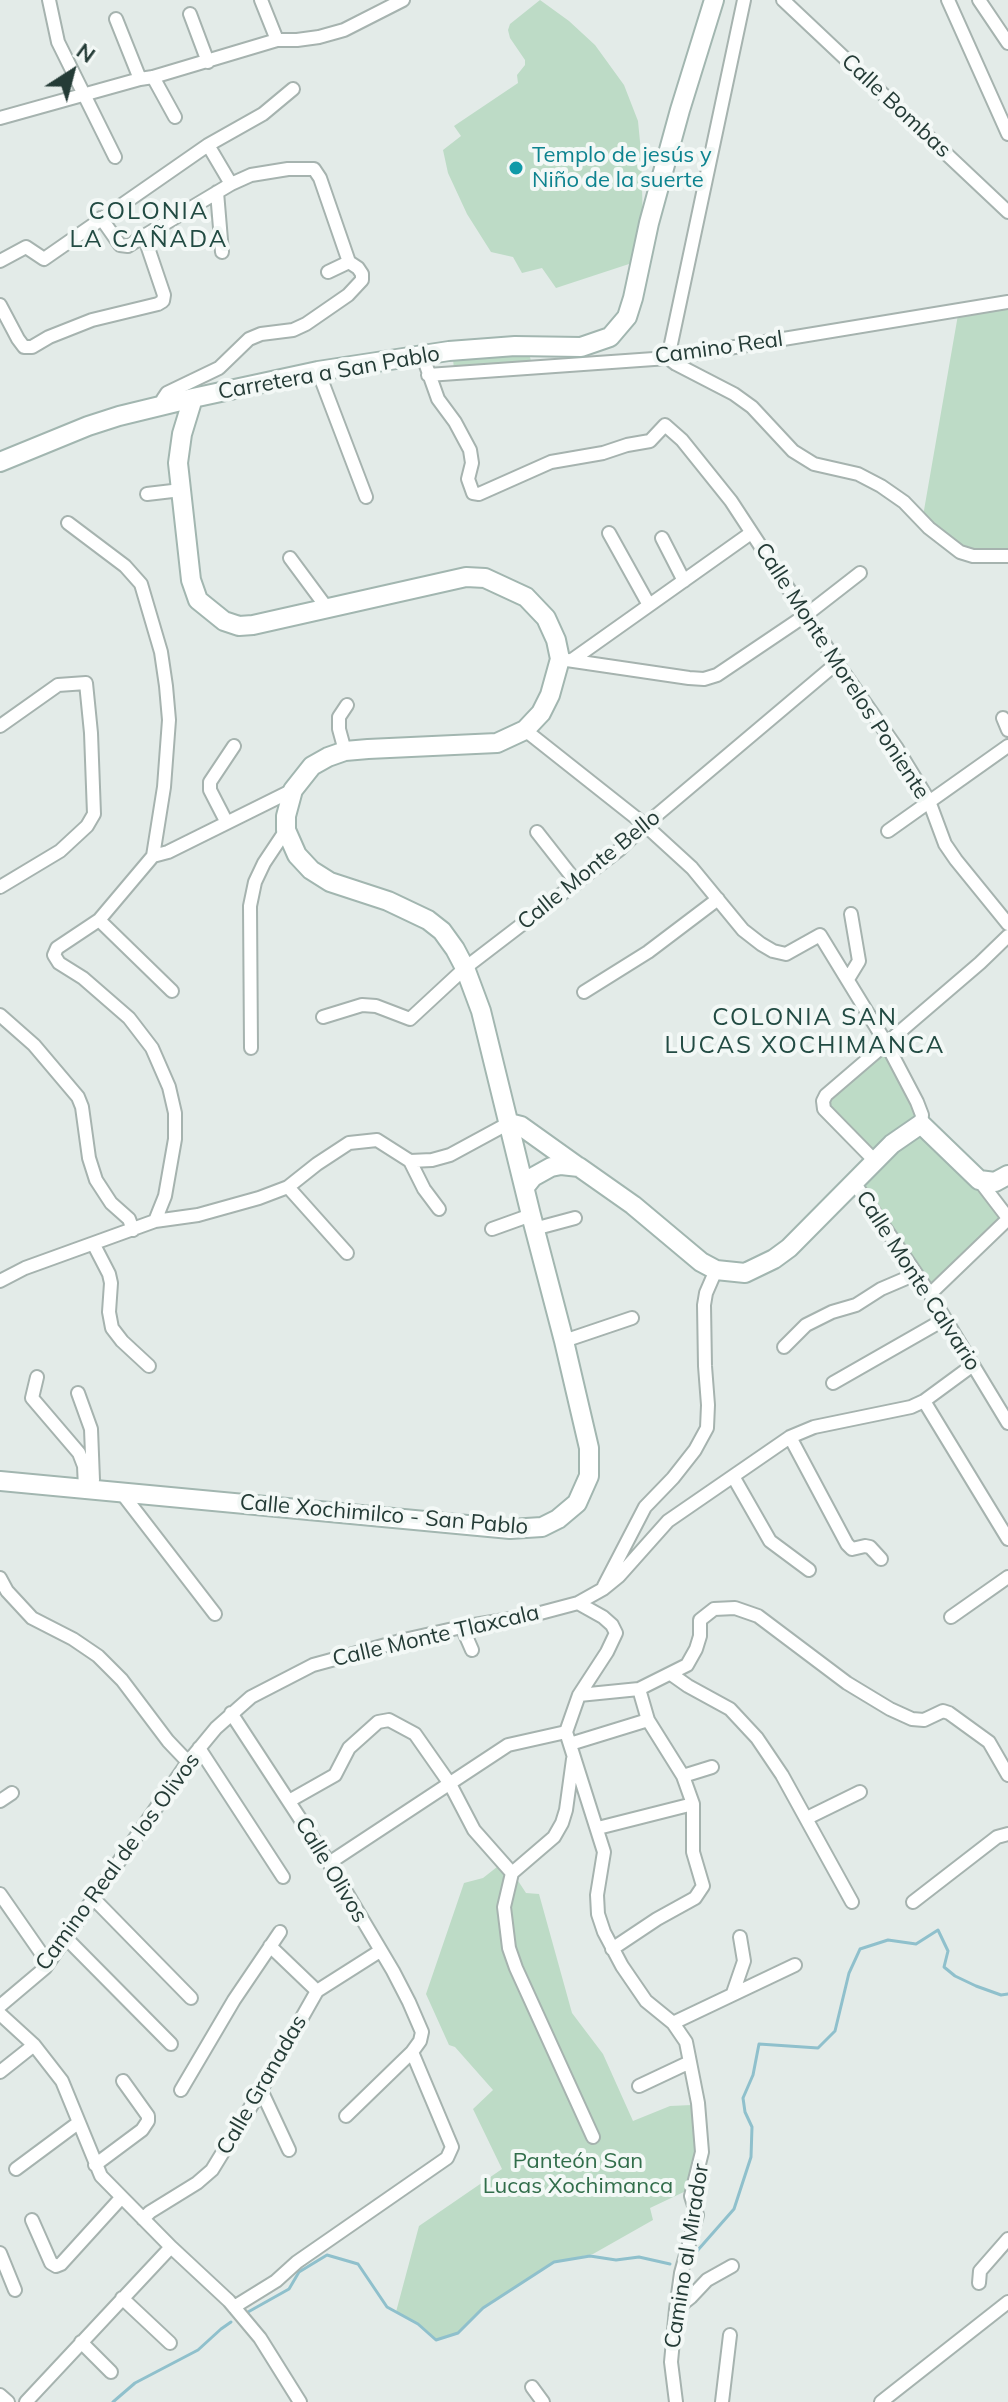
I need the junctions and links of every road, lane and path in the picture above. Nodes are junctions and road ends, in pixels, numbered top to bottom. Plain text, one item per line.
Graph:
1 (49, 0) edge
2 (403, 0) edge
3 (714, 0) edge
4 (744, 0) edge
5 (783, 0) edge
6 (948, 0) edge
7 (979, 0) edge
8 (264, 1) edge
9 (190, 14) dead end
10 (116, 19) dead end
11 (277, 40) junction
12 (1008, 43) edge
13 (208, 62) junction
14 (147, 78) junction
15 (293, 89) dead end
16 (84, 95) junction
17 (175, 117) dead end
18 (0, 118) edge
19 (1008, 134) edge
20 (208, 145) junction
21 (115, 157) dead end
22 (231, 184) junction
23 (217, 192) junction
24 (1008, 212) edge
25 (101, 218) junction
26 (144, 236) junction
27 (222, 252) dead end
28 (0, 261) edge
29 (349, 262) junction
30 (328, 272) dead end
31 (1008, 302) edge
32 (0, 305) edge
33 (422, 354) junction
34 (668, 358) junction
35 (318, 371) junction
36 (428, 375) junction
37 (193, 398) junction
38 (163, 405) junction
39 (0, 462) edge
40 (181, 490) junction
41 (147, 494) dead end
42 (366, 497) dead end
43 (68, 523) dead end
44 (609, 533) dead end
45 (751, 533) junction
46 (662, 538) dead end
47 (1008, 556) edge
48 (290, 558) dead end
49 (860, 573) dead end
50 (684, 581) junction
51 (649, 605) junction
52 (327, 608) junction
53 (806, 615) junction
54 (566, 659) junction
55 (837, 663) junction
56 (347, 705) dead end
57 (0, 726) edge
58 (525, 730) junction
59 (234, 746) dead end
60 (1008, 746) edge
61 (345, 751) junction
62 (293, 790) junction
63 (929, 801) junction
64 (227, 823) junction
65 (645, 825) junction
66 (286, 830) junction
67 (888, 831) dead end
68 (537, 832) dead end
69 (153, 856) junction
70 (577, 883) junction
71 (0, 887) edge
72 (718, 899) junction
73 (851, 914) dead end
74 (99, 920) junction
75 (1008, 924) edge
76 (1008, 936) edge
77 (465, 968) junction
78 (848, 979) junction
79 (172, 991) dead end
80 (584, 992) dead end
81 (0, 1015) edge
82 (323, 1017) dead end
83 (886, 1043) junction
84 (251, 1048) dead end
85 (509, 1123) junction
86 (921, 1124) junction
87 (410, 1161) junction
88 (875, 1161) junction
89 (579, 1167) junction
90 (1008, 1175) edge
91 (979, 1180) junction
92 (853, 1181) junction
93 (288, 1187) junction
94 (525, 1187) junction
95 (439, 1209) dead end
96 (575, 1218) dead end
97 (1008, 1218) edge
98 (155, 1221) junction
99 (532, 1222) junction
100 (492, 1229) dead end
101 (133, 1230) junction
102 (94, 1245) junction
103 (347, 1253) dead end
104 (716, 1270) junction
105 (916, 1274) junction
106 (0, 1281) edge
107 (930, 1294) junction
108 (632, 1318) dead end
109 (945, 1319) junction
110 (564, 1341) junction
111 (784, 1347) dead end
112 (973, 1365) junction
113 (149, 1366) dead end
114 (37, 1377) dead end
115 (833, 1383) dead end
116 (78, 1393) dead end
117 (924, 1401) junction
118 (1004, 1408) edge
119 (1008, 1423) edge
120 (790, 1437) junction
121 (734, 1478) junction
122 (0, 1481) edge
123 (89, 1489) junction
124 (121, 1492) junction
125 (1008, 1539) edge
126 (881, 1559) dead end
127 (809, 1570) dead end
128 (1008, 1577) edge
129 (0, 1578) edge
130 (603, 1589) junction
131 (578, 1603) junction
132 (215, 1614) dead end
133 (951, 1617) dead end
134 (462, 1627) junction
135 (472, 1650) dead end
136 (671, 1674) junction
137 (639, 1689) junction
138 (579, 1695) junction
139 (231, 1713) junction
140 (648, 1720) junction
141 (570, 1744) junction
142 (199, 1748) junction
143 (188, 1762) junction
144 (712, 1767) dead end
145 (1008, 1775) edge
146 (683, 1776) junction
147 (450, 1784) junction
148 (860, 1792) dead end
149 (12, 1793) dead end
150 (0, 1801) edge
151 (289, 1801) junction
152 (693, 1804) junction
153 (807, 1818) junction
154 (598, 1828) junction
155 (1008, 1834) edge
156 (329, 1863) junction
157 (512, 1873) junction
158 (283, 1877) dead end
159 (0, 1894) edge
160 (92, 1897) junction
161 (852, 1902) dead end
162 (913, 1902) dead end
163 (280, 1932) dead end
164 (65, 1937) junction
165 (740, 1937) dead end
166 (270, 1946) junction
167 (612, 1949) junction
168 (380, 1951) junction
169 (48, 1963) junction
170 (795, 1965) dead end
171 (317, 1991) junction
172 (733, 1993) junction
173 (191, 1998) dead end
174 (0, 2006) edge
175 (0, 2014) edge
176 (673, 2023) junction
177 (171, 2044) dead end
178 (34, 2045) junction
179 (412, 2052) junction
180 (690, 2062) junction
181 (0, 2072) edge
182 (123, 2081) dead end
183 (639, 2086) dead end
184 (181, 2090) dead end
185 (261, 2090) junction
186 (346, 2116) dead end
187 (78, 2123) junction
188 (593, 2137) dead end
189 (289, 2150) dead end
190 (95, 2165) junction
191 (16, 2169) dead end
192 (121, 2198) junction
193 (143, 2219) junction
194 (32, 2220) dead end
195 (1008, 2239) edge
196 (171, 2247) junction
197 (0, 2253) edge
198 (732, 2266) dead end
199 (979, 2283) dead end
200 (15, 2290) dead end
201 (122, 2298) junction
202 (1008, 2302) edge
203 (234, 2307) junction
204 (676, 2309) junction
205 (730, 2335) dead end
206 (81, 2342) junction
207 (170, 2343) dead end
208 (111, 2372) dead end
209 (532, 2387) dead end
210 (0, 2395) edge
211 (8, 2402) edge
212 (26, 2402) edge
213 (300, 2402) edge
214 (543, 2402) edge
215 (676, 2402) edge
216 (722, 2402) edge
217 (881, 2402) edge

1 - 16 street
2 - 11 street
3 - 33 main road, Carretera a San Pablo
4 - 34 street
5 - 24 street, Calle Bombas
6 - 19 street
7 - 12 street
8 - 11 street
9 - 13 street
10 - 14 street
11 - 13 street
13 - 14 street
14 - 16 street
14 - 17 street
15 - 20 street
16 - 18 street
16 - 21 street
20 - 22 street
20 - 25 street
22 - 23 street
22 - 29 street
23 - 26 street
23 - 27 street
25 - 26 street
25 - 28 street
26 - 32 street
29 - 30 street
29 - 38 street
31 - 34 street, Camino Real
33 - 35 main road, Carretera a San Pablo
33 - 36 street
34 - 36 street, Camino Real
34 - 47 street
35 - 37 main road, Carretera a San Pablo
35 - 42 street
36 - 45 street, Calle Monte Morelos Poniente
37 - 38 main road
37 - 40 main road, Carretera a San Pablo
38 - 39 main road
40 - 41 street
40 - 52 main road, Carretera a San Pablo
43 - 69 street
44 - 51 street
45 - 50 street
45 - 53 street, Calle Monte Morelos Poniente
46 - 50 street
48 - 52 street
49 - 53 street
50 - 51 street
51 - 54 street
52 - 54 main road, Carretera a San Pablo
53 - 54 street
53 - 55 street, Calle Monte Morelos Poniente
54 - 58 main road
55 - 63 street, Calle Monte Morelos Poniente
55 - 65 street, Calle Monte Bello
56 - 61 street
57 - 71 street
58 - 61 main road
58 - 65 street
59 - 64 street
60 - 63 street
61 - 62 main road
62 - 64 street
62 - 66 main road
63 - 67 street
63 - 75 street, Calle Monte Morelos Poniente
64 - 69 street
65 - 70 street, Calle Monte Bello
65 - 72 street
66 - 77 main road
66 - 84 street
68 - 70 street
69 - 74 street
70 - 77 street, Calle Monte Bello
72 - 78 street
72 - 80 street
73 - 78 street
74 - 79 street
74 - 98 street
76 - 83 street
77 - 82 street, Calle Monte Bello
77 - 85 main road
78 - 83 street
81 - 101 street
83 - 86 street
83 - 88 street, Calle Monte Calvario
85 - 87 street
85 - 89 main road
85 - 94 main road
86 - 88 main road
86 - 91 main road
87 - 93 street
87 - 95 street
88 - 92 main road
89 - 94 main road
89 - 104 main road
90 - 91 main road
91 - 97 street
92 - 104 main road
92 - 105 street, Calle Monte Calvario
93 - 98 street
93 - 103 street
94 - 99 main road, Calle Xochimilco - San Pablo
96 - 99 street
97 - 107 street
98 - 101 street
99 - 100 street
99 - 110 main road, Calle Xochimilco - San Pablo
101 - 102 street
102 - 106 street
102 - 113 street
104 - 130 street
105 - 107 street, Calle Monte Calvario
105 - 111 street
107 - 109 street, Calle Monte Calvario
108 - 110 street
109 - 112 street, Calle Monte Calvario
109 - 115 street
110 - 124 main road, Calle Xochimilco - San Pablo
112 - 117 street, Calle Monte Tlaxcala
112 - 118 street, Calle Monte Calvario
114 - 123 street
116 - 123 street
117 - 120 street, Calle Monte Tlaxcala
117 - 125 street
118 - 119 street, Calle Monte Calvario
120 - 121 street, Calle Monte Tlaxcala
120 - 126 street
121 - 127 street
121 - 130 street, Calle Monte Tlaxcala
122 - 123 main road, Calle Xochimilco - San Pablo
123 - 124 main road, Calle Xochimilco - San Pablo
124 - 132 street
128 - 133 street
129 - 143 street
130 - 131 street, Calle Monte Tlaxcala
131 - 134 street, Calle Monte Tlaxcala
131 - 138 street
134 - 135 street
134 - 139 street, Calle Monte Tlaxcala
136 - 137 street
136 - 145 street
136 - 153 street
137 - 138 street
137 - 140 street
138 - 141 street
139 - 142 street, Camino Real de los Olivos
139 - 151 street, Calle Olivos
140 - 141 street
140 - 146 street
141 - 147 street
141 - 154 street, Camino al Mirador
141 - 157 street
142 - 143 street, Camino Real de los Olivos
142 - 158 street
143 - 160 street, Camino Real de los Olivos
144 - 146 street
146 - 152 street
147 - 151 street
147 - 156 street
147 - 157 street
148 - 153 street
149 - 150 street
151 - 156 street, Calle Olivos
152 - 154 street
152 - 167 street
153 - 161 street
154 - 167 street, Camino al Mirador
155 - 162 street
156 - 168 street, Calle Olivos
157 - 188 street
159 - 169 street
160 - 164 street, Camino Real de los Olivos
160 - 173 street
163 - 166 street
164 - 169 street, Camino Real de los Olivos
164 - 177 street
165 - 172 street
166 - 171 street
166 - 184 street
167 - 176 street, Camino al Mirador
168 - 171 street, Calle Granadas
168 - 179 street, Calle Olivos
169 - 174 street, Camino Real de los Olivos
170 - 172 street
171 - 185 street, Calle Granadas
172 - 176 street
175 - 178 street
176 - 180 street, Camino al Mirador
178 - 181 street
178 - 187 street
179 - 186 street
179 - 203 street
180 - 183 street
180 - 204 street, Camino al Mirador
182 - 190 street
185 - 189 street
185 - 193 street, Calle Granadas
187 - 190 street
187 - 191 street
190 - 192 street
192 - 193 street
192 - 194 street
193 - 196 street
195 - 199 street
196 - 201 street
196 - 203 street
197 - 200 street
198 - 204 street
201 - 206 street
201 - 207 street
202 - 217 street
203 - 213 street
204 - 215 street, Camino al Mirador
205 - 216 street
206 - 208 street
206 - 212 street
209 - 214 street
210 - 211 street

